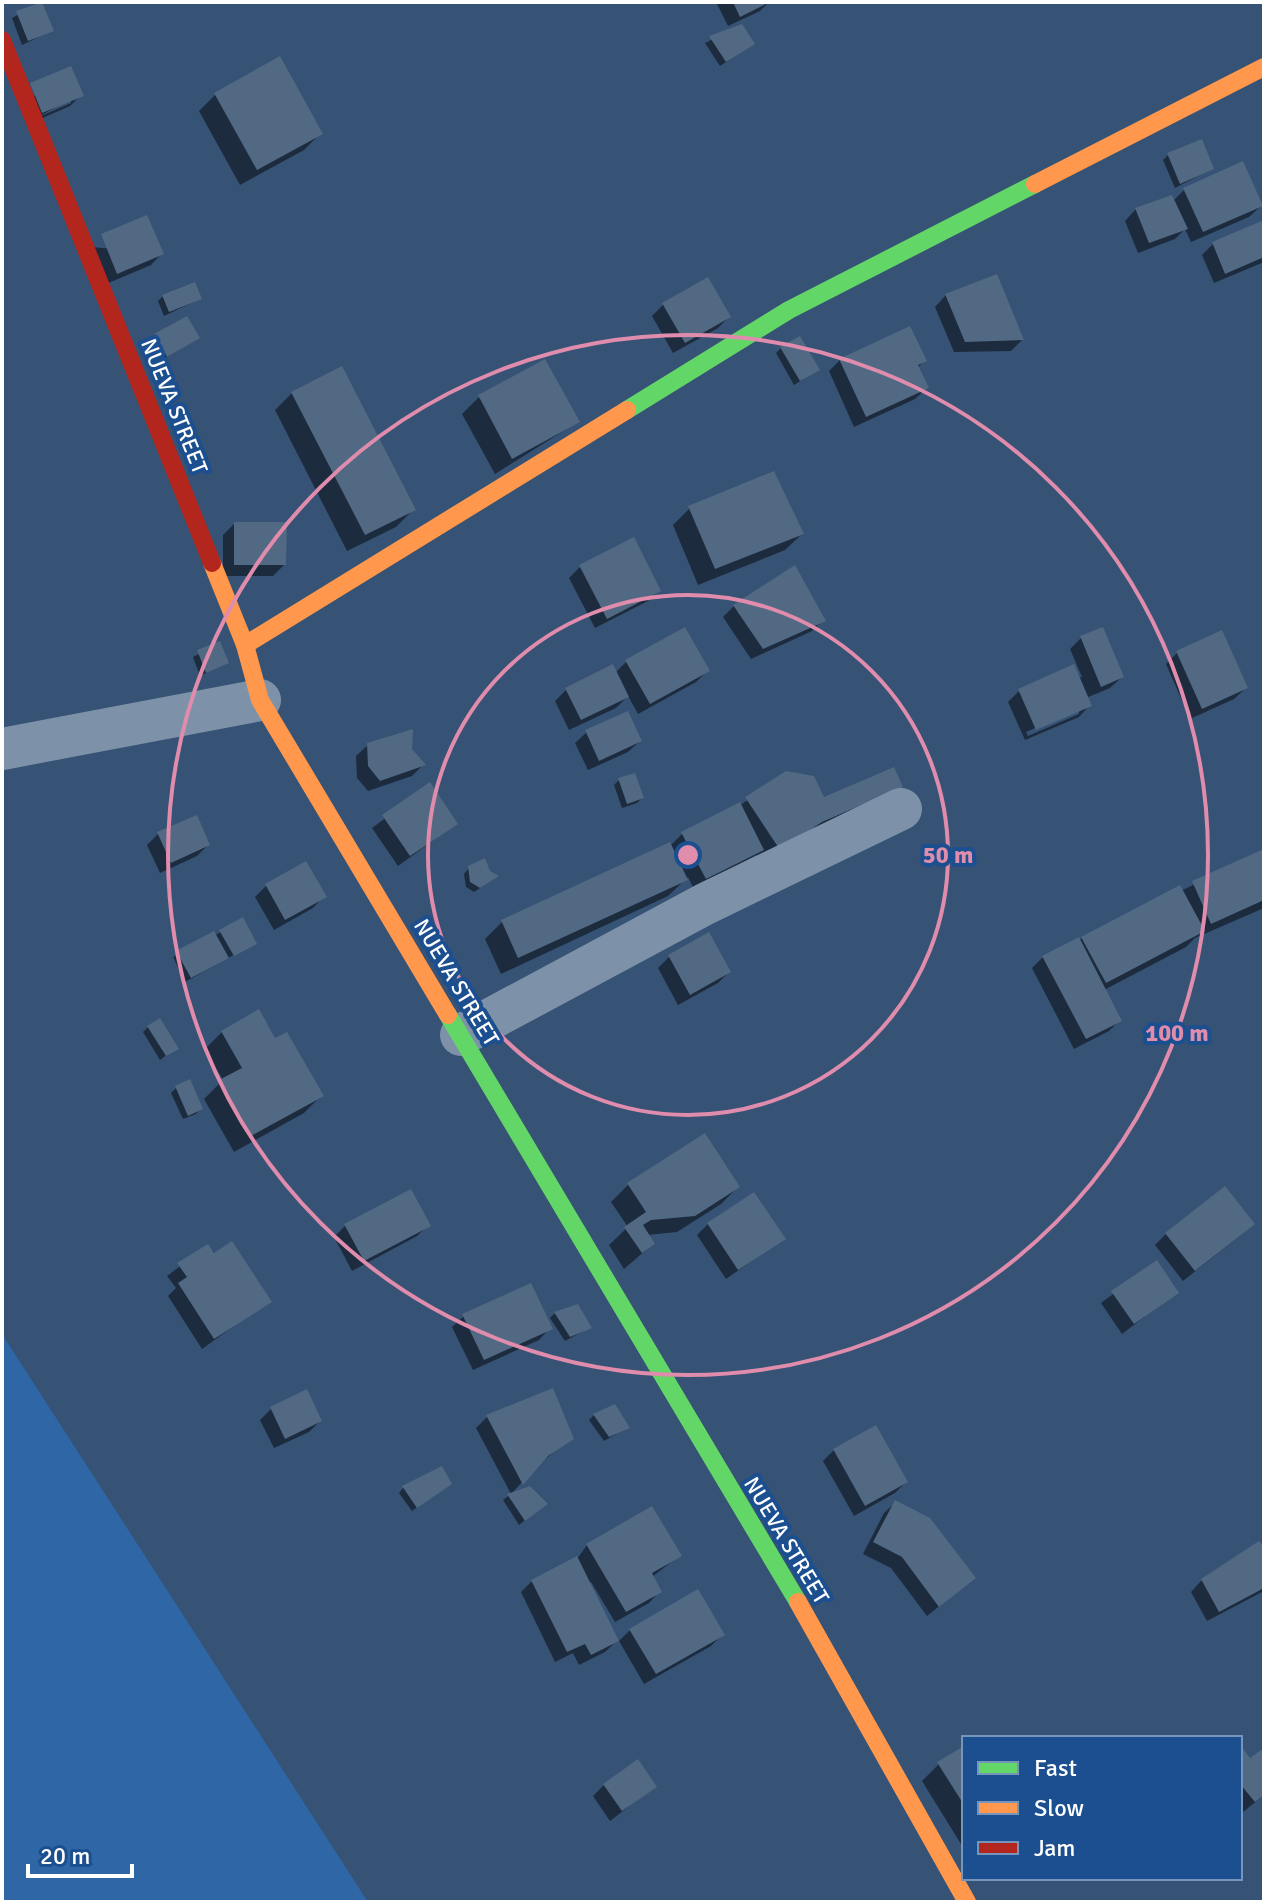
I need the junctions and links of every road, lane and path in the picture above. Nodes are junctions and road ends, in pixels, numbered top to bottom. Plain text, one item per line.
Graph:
1 (2, 40) edge
2 (1264, 67) edge
3 (245, 645) junction
4 (260, 700) junction
5 (2, 749) edge
6 (901, 809) dead end
7 (461, 1035) junction
8 (967, 1902) edge

1 - 3 street, NUEVA STREET
2 - 3 street
3 - 4 street, NUEVA STREET
4 - 5 street
4 - 7 street, NUEVA STREET
6 - 7 street
7 - 8 street, NUEVA STREET

